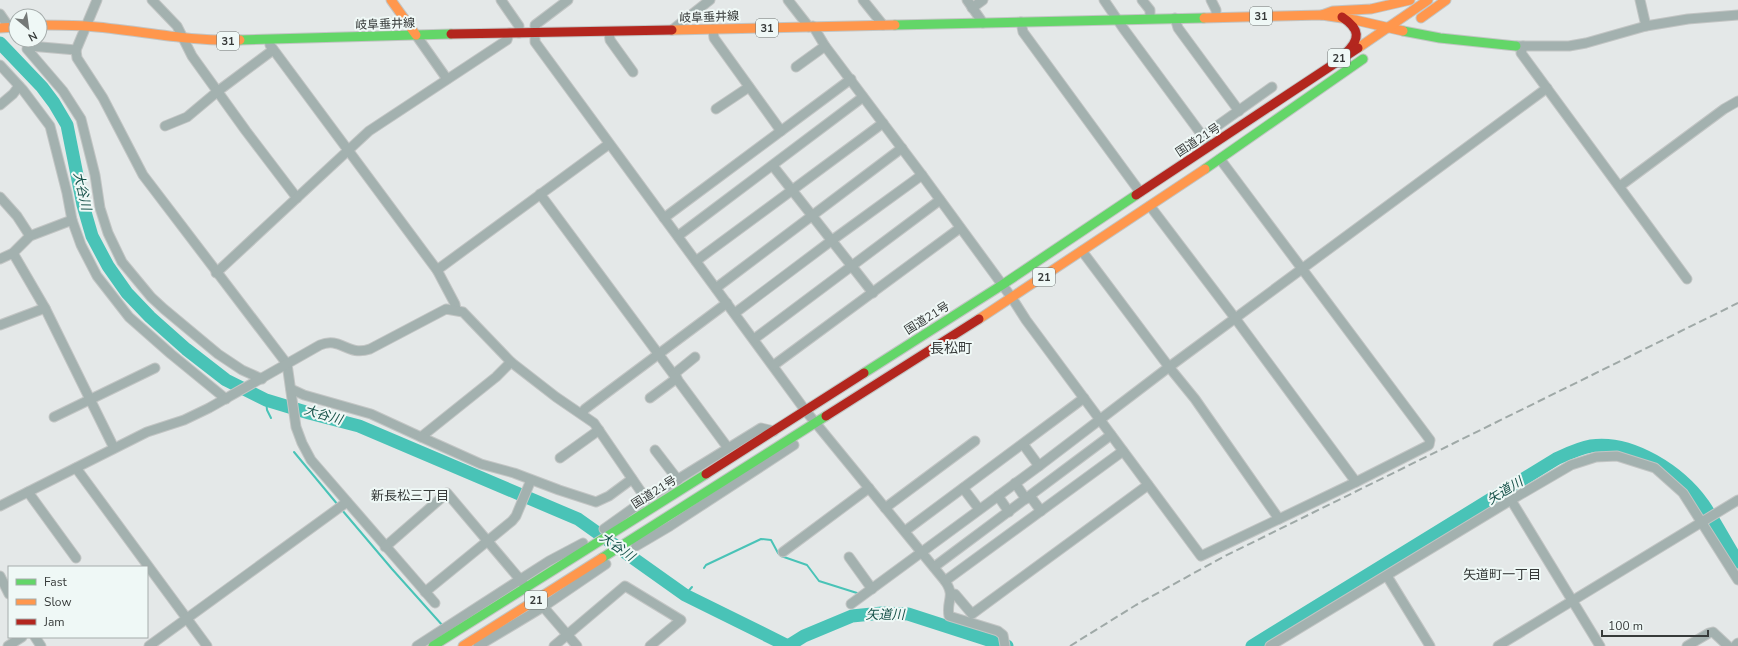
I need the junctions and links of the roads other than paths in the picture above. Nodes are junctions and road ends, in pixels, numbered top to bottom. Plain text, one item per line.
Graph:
1 (97, 0) edge
2 (152, 0) edge
3 (391, 0) edge
4 (500, 0) edge
5 (568, 0) edge
6 (710, 0) edge
7 (788, 0) edge
8 (863, 0) edge
9 (982, 0) edge
10 (1104, 0) edge
11 (1142, 0) edge
12 (1211, 0) edge
13 (1368, 0) edge
14 (1410, 0) edge
15 (1428, 0) edge
16 (1446, 0) edge
17 (1640, 0) edge
18 (969, 4) edge
19 (1370, 9) junction
20 (0, 14) edge
21 (1322, 15) junction
22 (1738, 15) edge
23 (1216, 17) junction
24 (1342, 17) junction
25 (1150, 18) junction
26 (1176, 18) junction
27 (1118, 19) junction
28 (983, 22) junction
29 (1021, 22) junction
30 (48, 25) edge
31 (883, 25) junction
32 (86, 26) junction
33 (811, 26) junction
34 (1646, 26) junction
35 (7, 28) edge
36 (1389, 28) junction
37 (713, 29) junction
38 (672, 30) junction
39 (1403, 31) junction
40 (609, 32) junction
41 (519, 33) junction
42 (534, 33) junction
43 (509, 34) junction
44 (416, 35) junction
45 (184, 38) junction
46 (1390, 39) dead end
47 (269, 40) junction
48 (825, 46) junction
49 (1519, 46) junction
50 (76, 50) junction
51 (273, 50) junction
52 (1371, 54) dead end
53 (0, 65) edge
54 (796, 67) dead end
55 (633, 72) dead end
56 (447, 79) junction
57 (851, 79) junction
58 (19, 86) junction
59 (749, 87) junction
60 (1272, 87) dead end
61 (1547, 88) junction
62 (218, 91) junction
63 (1294, 92) junction
64 (863, 97) junction
65 (1738, 101) edge
66 (0, 104) edge
67 (716, 109) dead end
68 (1239, 111) junction
69 (883, 123) junction
70 (166, 126) dead end
71 (781, 131) junction
72 (1203, 136) junction
73 (609, 144) junction
74 (1210, 146) junction
75 (902, 148) junction
76 (348, 150) junction
77 (1220, 159) junction
78 (773, 166) junction
79 (922, 175) junction
80 (1620, 186) junction
81 (792, 190) junction
82 (1140, 192) junction
83 (540, 194) junction
84 (0, 197) edge
85 (297, 198) junction
86 (940, 200) junction
87 (1150, 206) junction
88 (812, 216) junction
89 (664, 218) junction
90 (72, 220) junction
91 (960, 228) junction
92 (30, 236) junction
93 (678, 236) junction
94 (831, 241) junction
95 (1082, 251) junction
96 (13, 252) junction
97 (0, 259) edge
98 (696, 261) junction
99 (852, 266) junction
100 (1302, 269) junction
101 (437, 270) junction
102 (216, 273) junction
103 (1687, 279) dead end
104 (1002, 285) junction
105 (716, 288) junction
106 (873, 293) junction
107 (1012, 298) junction
108 (727, 303) junction
109 (45, 308) junction
110 (456, 310) junction
111 (735, 313) junction
112 (1235, 318) junction
113 (0, 326) edge
114 (754, 339) junction
115 (659, 354) junction
116 (695, 357) dead end
117 (511, 362) junction
118 (287, 364) junction
119 (774, 365) junction
120 (1169, 367) junction
121 (155, 368) dead end
122 (675, 376) junction
123 (260, 380) junction
124 (292, 393) junction
125 (228, 398) junction
126 (650, 398) dead end
127 (1084, 398) junction
128 (90, 401) junction
129 (805, 410) junction
130 (582, 413) junction
131 (54, 417) dead end
132 (1099, 419) junction
133 (814, 422) junction
134 (599, 430) junction
135 (774, 431) junction
136 (795, 435) junction
137 (1111, 435) junction
138 (421, 437) junction
139 (975, 441) dead end
140 (1022, 444) junction
141 (114, 448) junction
142 (728, 448) junction
143 (655, 450) dead end
144 (1123, 451) junction
145 (560, 458) dead end
146 (1039, 466) junction
147 (76, 468) junction
148 (632, 479) junction
149 (678, 480) junction
150 (530, 482) junction
151 (1356, 482) junction
152 (1015, 483) junction
153 (1148, 485) junction
154 (869, 488) junction
155 (963, 488) junction
156 (28, 492) junction
157 (998, 496) junction
158 (1028, 497) junction
159 (646, 499) junction
160 (1511, 500) junction
161 (1738, 500) edge
162 (347, 502) junction
163 (0, 506) edge
164 (885, 508) junction
165 (979, 509) junction
166 (1041, 511) junction
167 (1009, 512) junction
168 (1278, 519) junction
169 (1704, 521) junction
170 (618, 525) junction
171 (905, 531) junction
172 (486, 541) junction
173 (589, 543) junction
174 (385, 547) junction
175 (783, 552) dead end
176 (921, 552) junction
177 (849, 556) dead end
178 (76, 558) dead end
179 (606, 560) junction
180 (934, 567) junction
181 (0, 576) edge
182 (1387, 576) junction
183 (1738, 580) edge
184 (945, 581) junction
185 (522, 582) junction
186 (872, 589) junction
187 (5, 592) edge
188 (425, 592) junction
189 (951, 594) junction
190 (1572, 601) junction
191 (435, 603) dead end
192 (852, 604) dead end
193 (541, 605) junction
194 (186, 619) junction
195 (452, 628) junction
196 (568, 635) junction
197 (21, 638) edge
198 (35, 638) edge
199 (1738, 643) edge
200 (435, 644) edge
201 (465, 645) edge
202 (8, 646) edge
203 (41, 646) edge
204 (149, 646) edge
205 (207, 646) edge
206 (417, 646) edge
207 (479, 646) edge
208 (554, 646) edge
209 (577, 646) edge
210 (650, 646) edge
211 (1005, 646) edge
212 (1270, 646) edge
213 (1430, 646) edge
214 (1498, 646) edge
215 (1600, 646) edge
216 (1688, 646) edge
217 (1728, 646) edge
218 (1735, 646) edge

1 - 32 street
2 - 45 street
3 - 44 main road
4 - 41 street
5 - 42 street
6 - 38 street
7 - 33 street
8 - 31 street
9 - 18 street
10 - 27 street
11 - 25 street
12 - 23 street
13 - 19 street
14 - 19 main road
15 - 36 main road, 国道21号 / 21
16 - 39 main road
17 - 34 street
18 - 28 street
19 - 21 main road
20 - 35 street
21 - 23 main road, 岐阜垂井線 / 31
21 - 24 main road, 岐阜垂井線 / 31
22 - 34 street
23 - 26 main road, 岐阜垂井線 / 31
24 - 36 main road, 岐阜垂井線 / 31
24 - 63 main road, 21
25 - 26 main road, 岐阜垂井線 / 31
25 - 27 main road, 岐阜垂井線 / 31
26 - 68 street
27 - 29 main road, 岐阜垂井線 / 31
27 - 72 street
28 - 29 main road, 岐阜垂井線 / 31
28 - 31 main road, 岐阜垂井線 / 31
29 - 82 street
30 - 32 main road, 岐阜垂井線 / 31
31 - 33 main road, 岐阜垂井線 / 31
32 - 45 main road, 岐阜垂井線 / 31
32 - 50 street
33 - 37 main road, 岐阜垂井線 / 31
33 - 48 street
34 - 49 street
36 - 39 main road, 岐阜垂井線 / 31
36 - 63 main road, 国道21号 / 21
37 - 38 main road, 岐阜垂井線 / 31
37 - 59 street
38 - 40 main road, 岐阜垂井線 / 31
39 - 46 main road
39 - 49 main road, 岐阜垂井線
40 - 42 main road, 岐阜垂井線 / 31
40 - 55 street
41 - 42 main road, 岐阜垂井線 / 31
41 - 43 main road, 岐阜垂井線 / 31
42 - 73 street
43 - 44 main road, 岐阜垂井線 / 31
43 - 56 street
44 - 47 main road, 岐阜垂井線 / 31
44 - 56 street
45 - 47 main road, 岐阜垂井線 / 31
45 - 62 street
47 - 51 street
48 - 54 street
48 - 57 street
49 - 61 street
50 - 102 street
50 - 123 street
51 - 62 street
51 - 76 street
52 - 77 main road, 21
53 - 58 street
56 - 76 street
57 - 64 street
57 - 71 street
58 - 66 street
58 - 90 street
59 - 67 street
59 - 71 street
60 - 68 street
61 - 80 street
61 - 100 street
62 - 70 street
62 - 85 street
63 - 74 main road, 国道21号 / 21
64 - 69 street
64 - 78 street
65 - 80 street
68 - 72 street
69 - 75 street
69 - 81 street
71 - 89 street
72 - 74 street
73 - 83 street
73 - 89 street
74 - 82 main road, 国道21号 / 21
75 - 79 street
75 - 88 street
76 - 85 street
76 - 101 street
77 - 87 main road, 21
77 - 100 street
78 - 81 street
78 - 93 street
79 - 86 street
79 - 94 street
80 - 103 street
81 - 88 street
81 - 98 street
82 - 104 main road, 国道21号 / 21
83 - 101 street
83 - 115 street
84 - 92 street
85 - 102 street
86 - 91 street
86 - 99 street
87 - 95 main road, 21
87 - 112 street
88 - 94 street
88 - 105 street
89 - 93 street
90 - 92 street
90 - 125 street
91 - 104 street
91 - 106 street
92 - 96 street
93 - 98 street
94 - 99 street
94 - 111 street
95 - 107 main road, 21
95 - 120 street
96 - 97 street
96 - 109 street
98 - 105 street
99 - 106 street
99 - 114 street
100 - 112 street
100 - 151 street
101 - 110 street
102 - 118 street
104 - 107 street
104 - 129 main road, 国道21号 / 21
105 - 108 street
106 - 119 street
107 - 127 street
107 - 133 main road, 21
108 - 111 street
108 - 115 street
109 - 113 street
109 - 128 street
110 - 117 street
110 - 118 street
111 - 114 street
112 - 120 street
112 - 151 street
114 - 119 street
115 - 122 street
115 - 130 street
116 - 122 street
117 - 130 street
117 - 138 street
118 - 123 street
118 - 124 street
119 - 129 street
120 - 132 street
120 - 168 street
121 - 128 street
122 - 126 street
122 - 142 street
123 - 125 street
124 - 138 street
124 - 162 street
125 - 141 street
127 - 132 street
127 - 140 street
128 - 131 street
128 - 141 street
129 - 133 street
129 - 135 main road, 国道21号 / 21
130 - 134 street
132 - 137 street
132 - 146 street
133 - 136 main road, 21
133 - 154 street
134 - 145 street
134 - 148 street
135 - 142 street
135 - 170 main road, 国道21号 / 21
136 - 179 main road, 21
136 - 179 street
137 - 144 street
137 - 158 street
138 - 150 street
139 - 164 street
140 - 146 street
140 - 155 street
141 - 147 street
142 - 149 street
143 - 149 street
144 - 153 street
144 - 166 street
146 - 152 street
147 - 156 street
147 - 194 street
148 - 150 street
148 - 159 street
149 - 159 street
150 - 172 street
151 - 168 street
152 - 157 street
152 - 158 street
153 - 168 street
153 - 189 street
154 - 164 street
154 - 175 street
155 - 165 street
155 - 171 street
156 - 163 street
156 - 178 street
157 - 165 street
157 - 167 street
158 - 166 street
158 - 167 street
159 - 170 street
160 - 169 street
160 - 182 street
160 - 190 street
161 - 169 street
162 - 174 street
162 - 194 street
164 - 171 street
165 - 176 street
166 - 184 street
167 - 180 street
169 - 183 street
169 - 190 street
170 - 173 main road, 国道21号 / 21
171 - 176 street
172 - 174 street
172 - 185 street
172 - 188 street
173 - 185 street
173 - 195 main road, 国道21号 / 21
174 - 188 street
176 - 180 street
176 - 186 street
177 - 186 street
179 - 193 street
179 - 201 main road, 21
180 - 184 street
181 - 187 street
182 - 212 street
182 - 213 street
184 - 189 street
185 - 195 street
186 - 192 street
188 - 191 street
189 - 211 street
190 - 214 street
190 - 215 street
193 - 196 street
193 - 207 street
194 - 204 street
194 - 205 street
195 - 200 main road, 国道21号 / 21
195 - 206 street
196 - 208 street
196 - 209 street
196 - 210 street
197 - 202 street
198 - 203 street
199 - 218 street
216 - 217 street

